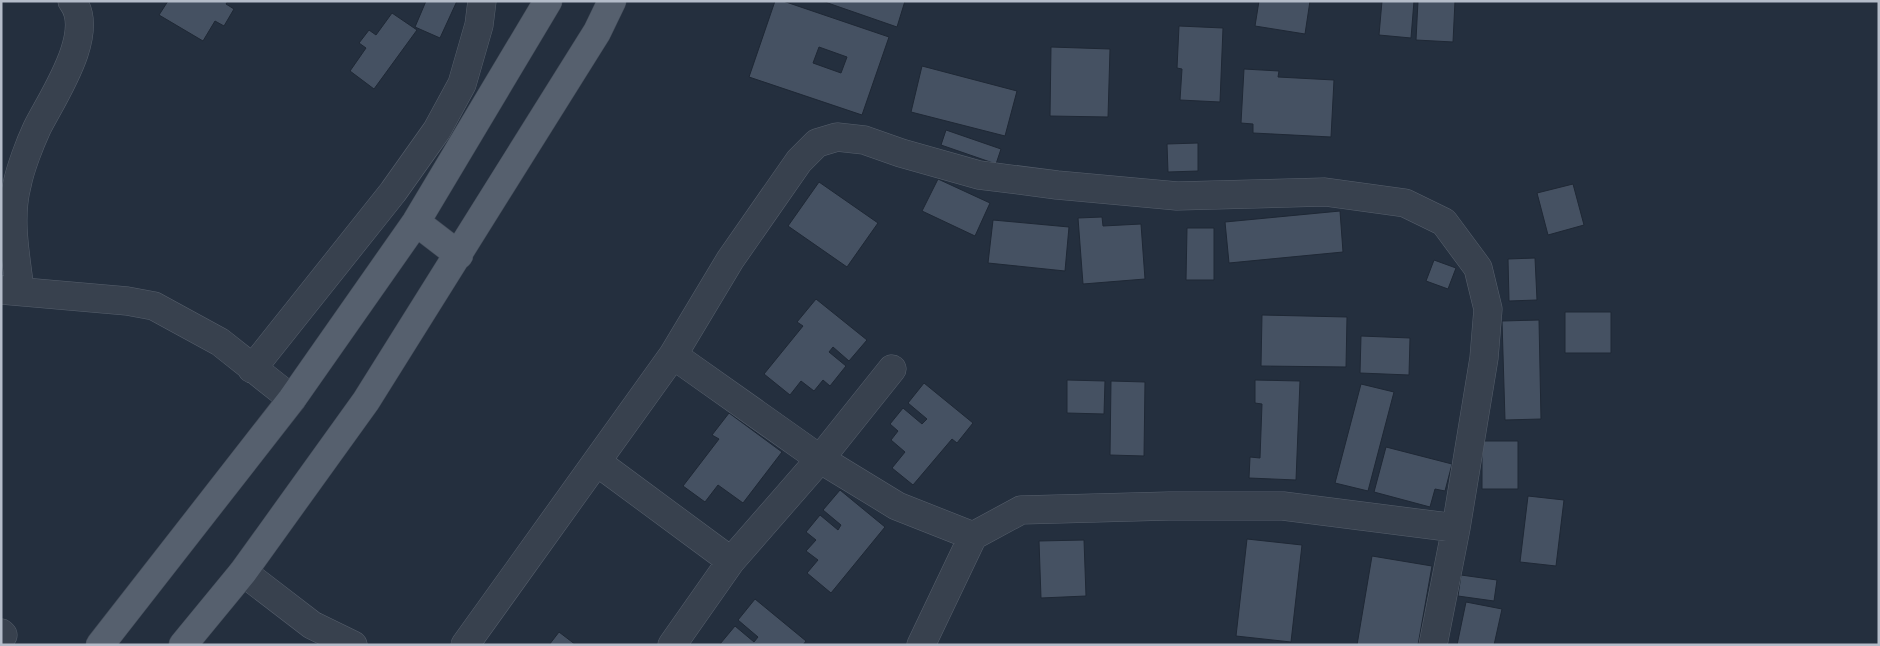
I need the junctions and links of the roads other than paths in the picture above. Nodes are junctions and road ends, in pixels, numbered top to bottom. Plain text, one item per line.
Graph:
1 (72, 1) edge
2 (482, 1) edge
3 (548, 1) edge
4 (612, 1) edge
5 (416, 222) junction
6 (458, 255) junction
7 (11, 291) edge
8 (672, 355) junction
9 (252, 369) junction
10 (892, 369) dead end
11 (292, 398) junction
12 (820, 459) junction
13 (596, 462) junction
14 (1456, 528) junction
15 (973, 536) junction
16 (732, 560) junction
17 (243, 572) junction
18 (100, 645) edge
19 (183, 645) edge
20 (353, 645) edge
21 (465, 645) edge
22 (672, 645) edge
23 (921, 645) edge
24 (1433, 645) edge

1 - 7 street
2 - 9 street
3 - 5 main road
4 - 6 main road
5 - 6 main road
5 - 11 main road
6 - 17 main road
7 - 9 street
8 - 12 street
8 - 13 street
8 - 14 street
9 - 11 street
10 - 12 street
11 - 18 main road
12 - 15 street
12 - 16 street
13 - 16 street
13 - 21 street
14 - 15 street
14 - 24 street
15 - 23 street
16 - 22 street
17 - 19 main road
17 - 20 street

